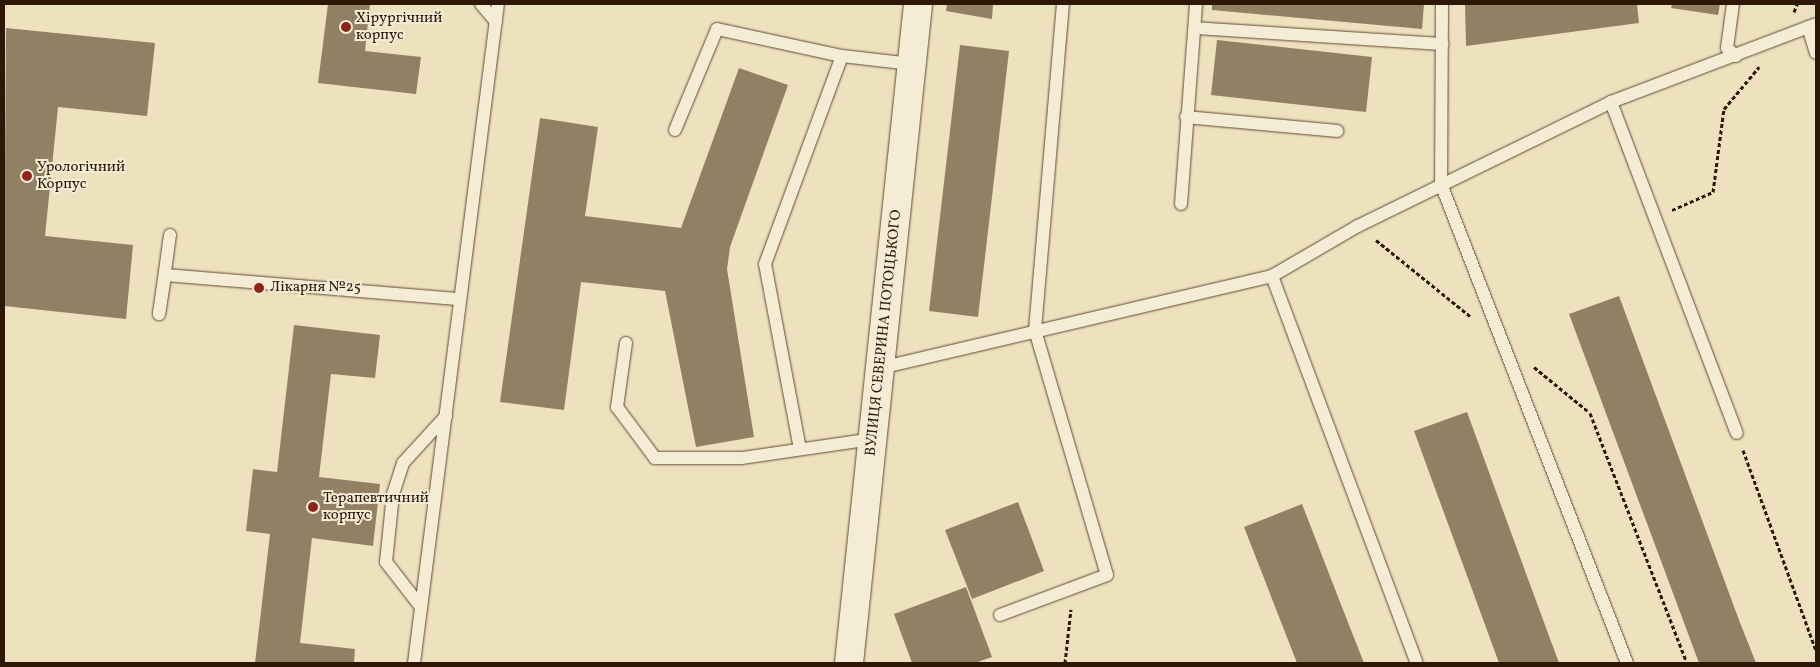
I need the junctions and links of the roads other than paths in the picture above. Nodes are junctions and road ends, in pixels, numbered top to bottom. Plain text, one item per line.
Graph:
1 (481, 4) edge
2 (498, 4) edge
3 (918, 4) edge
4 (1063, 4) edge
5 (1196, 4) edge
6 (1442, 4) edge
7 (1733, 4) edge
8 (496, 22) junction
9 (1812, 26) edge
10 (1194, 28) junction
11 (1442, 44) junction
12 (1816, 53) edge
13 (842, 56) junction
14 (1736, 56) junction
15 (912, 64) junction
16 (1611, 102) junction
17 (1186, 118) junction
18 (675, 130) dead end
19 (1338, 131) dead end
20 (1441, 184) junction
21 (1181, 204) dead end
22 (170, 235) dead end
23 (1272, 276) junction
24 (460, 299) junction
25 (1035, 330) junction
26 (626, 343) dead end
27 (880, 368) junction
28 (446, 416) junction
29 (1737, 433) road end
30 (873, 439) junction
31 (800, 450) junction
32 (421, 607) junction
33 (1000, 615) dead end
34 (414, 663) edge
35 (850, 663) edge
36 (1417, 663) edge
37 (1628, 663) edge

1 - 8 lane
2 - 8 lane
3 - 15 street, ВУЛИЦЯ СЕВЕРИНА ПОТОЦЬКОГО
4 - 25 lane
5 - 10 lane
6 - 11 lane
7 - 14 lane
8 - 24 lane
9 - 12 lane
9 - 14 lane
10 - 11 lane
10 - 17 lane
11 - 20 lane
13 - 15 lane
13 - 18 lane
13 - 31 lane
14 - 16 lane
15 - 27 street, ВУЛИЦЯ СЕВЕРИНА ПОТОЦЬКОГО
16 - 20 lane
16 - 29 lane
17 - 19 lane
17 - 21 lane
20 - 23 lane
20 - 37 lane
22 - 24 lane
23 - 25 lane
23 - 36 lane
24 - 28 lane
25 - 27 lane
25 - 33 lane
26 - 31 lane
27 - 30 street, ВУЛИЦЯ СЕВЕРИНА ПОТОЦЬКОГО
28 - 32 lane
28 - 32 lane
30 - 31 lane
30 - 35 street, ВУЛИЦЯ СЕВЕРИНА ПОТОЦЬКОГО
32 - 34 lane

